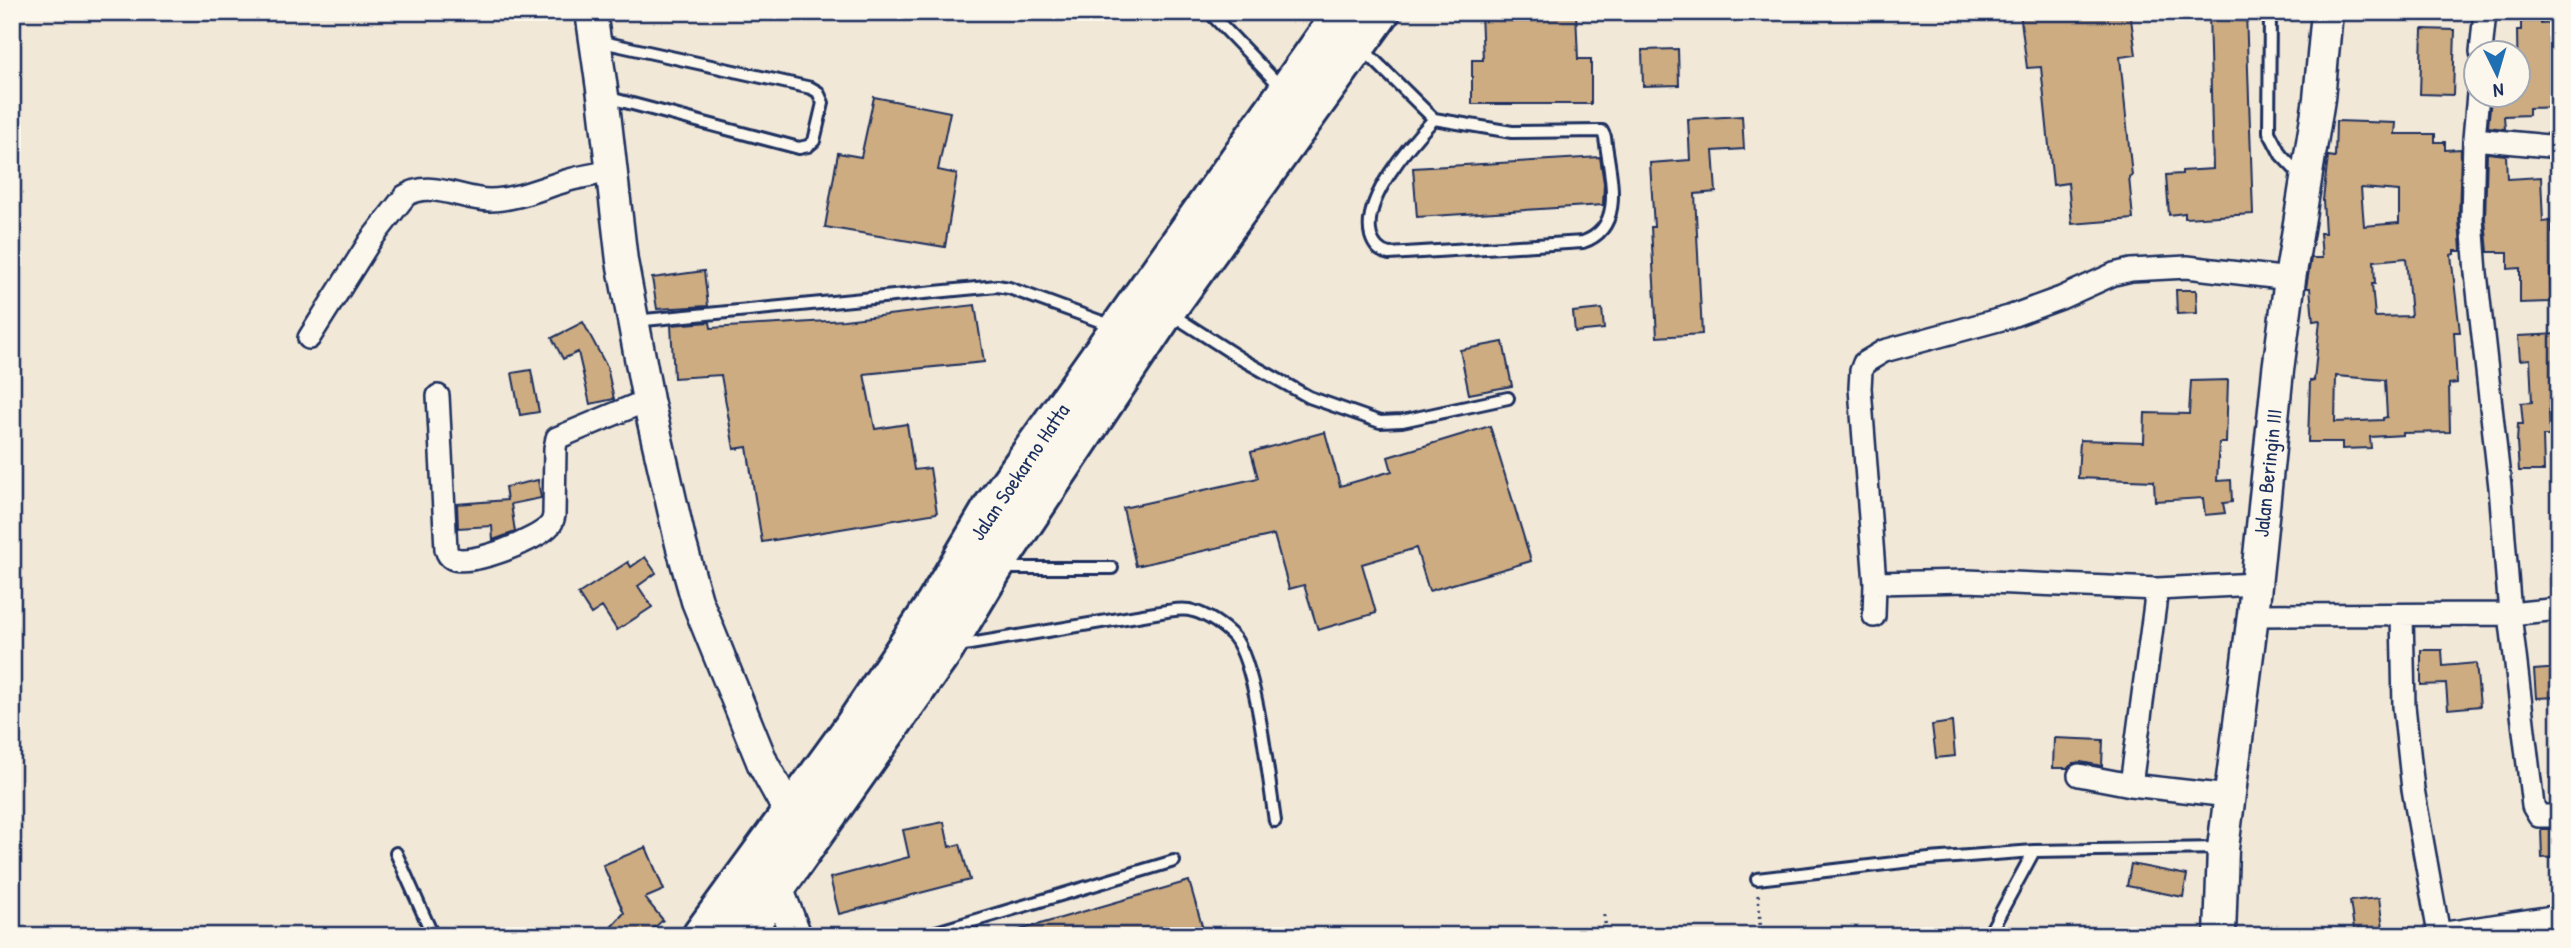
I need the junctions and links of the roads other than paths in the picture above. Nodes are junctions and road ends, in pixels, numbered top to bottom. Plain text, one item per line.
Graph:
1 (1209, 12) edge
2 (1380, 12) edge
3 (2270, 12) edge
4 (2327, 12) edge
5 (2485, 12) edge
6 (593, 27) edge
7 (1351, 28) edge
8 (2483, 38) edge
9 (1287, 94) junction
10 (603, 96) junction
11 (2477, 108) edge
12 (1434, 120) junction
13 (2474, 139) junction
14 (2559, 148) edge
15 (612, 171) junction
16 (2307, 182) junction
17 (2290, 279) junction
18 (1165, 311) junction
19 (633, 321) junction
20 (1119, 328) junction
21 (309, 338) dead end
22 (438, 396) dead end
23 (1508, 398) dead end
24 (648, 400) junction
25 (993, 568) junction
26 (1112, 568) dead end
27 (1875, 583) junction
28 (2256, 584) junction
29 (2157, 589) junction
30 (950, 609) junction
31 (2559, 609) edge
32 (2510, 614) junction
33 (2253, 615) junction
34 (2402, 615) junction
35 (1874, 616) dead end
36 (944, 649) junction
37 (2079, 775) dead end
38 (2132, 785) junction
39 (2229, 796) junction
40 (790, 813) junction
41 (2559, 816) edge
42 (1275, 821) dead end
43 (2223, 848) junction
44 (2034, 851) junction
45 (396, 853) dead end
46 (1174, 861) dead end
47 (1757, 879) road end
48 (776, 885) junction
49 (2559, 916) edge
50 (2440, 935) edge
51 (433, 936) edge
52 (702, 936) edge
53 (741, 936) edge
54 (796, 936) edge
55 (923, 936) edge
56 (1988, 936) edge
57 (2220, 936) edge

1 - 9 lane
2 - 7 highway, Jalan Soekarno Hatta
3 - 16 lane
4 - 16 street, Jalan Beringin III
5 - 8 street
6 - 10 street
6 - 10 lane
7 - 9 highway, Jalan Soekarno Hatta
7 - 12 lane
7 - 18 highway, Jalan Soekarno Hatta
9 - 20 highway, Jalan Soekarno Hatta
10 - 15 street
11 - 13 street
12 - 12 lane
13 - 14 street
13 - 32 street
15 - 19 street
15 - 21 street
16 - 17 street, Jalan Beringin III
17 - 27 street
17 - 28 street, Jalan Beringin III
18 - 23 lane
18 - 25 highway, Jalan Soekarno Hatta
19 - 20 lane
19 - 24 street
20 - 30 highway, Jalan Soekarno Hatta
22 - 24 street
24 - 40 street
25 - 26 lane
25 - 30 highway, Jalan Soekarno Hatta
27 - 29 street
27 - 35 street
28 - 29 street
28 - 33 street, Jalan Beringin III
29 - 38 street
30 - 36 highway, Jalan Soekarno Hatta
30 - 40 highway, Jalan Soekarno Hatta
31 - 32 street
32 - 34 street
32 - 41 street
33 - 34 street
33 - 39 street, Jalan Beringin III
34 - 50 street
36 - 42 lane
36 - 48 highway, Jalan Soekarno Hatta
37 - 38 street
38 - 39 street
39 - 43 street, Jalan Beringin III
40 - 52 highway, Jalan Soekarno Hatta
43 - 44 lane
43 - 57 street, Jalan Beringin III
44 - 47 lane
44 - 56 lane
45 - 51 lane
46 - 55 lane
48 - 53 highway, Jalan Soekarno Hatta
48 - 54 street
49 - 50 street

